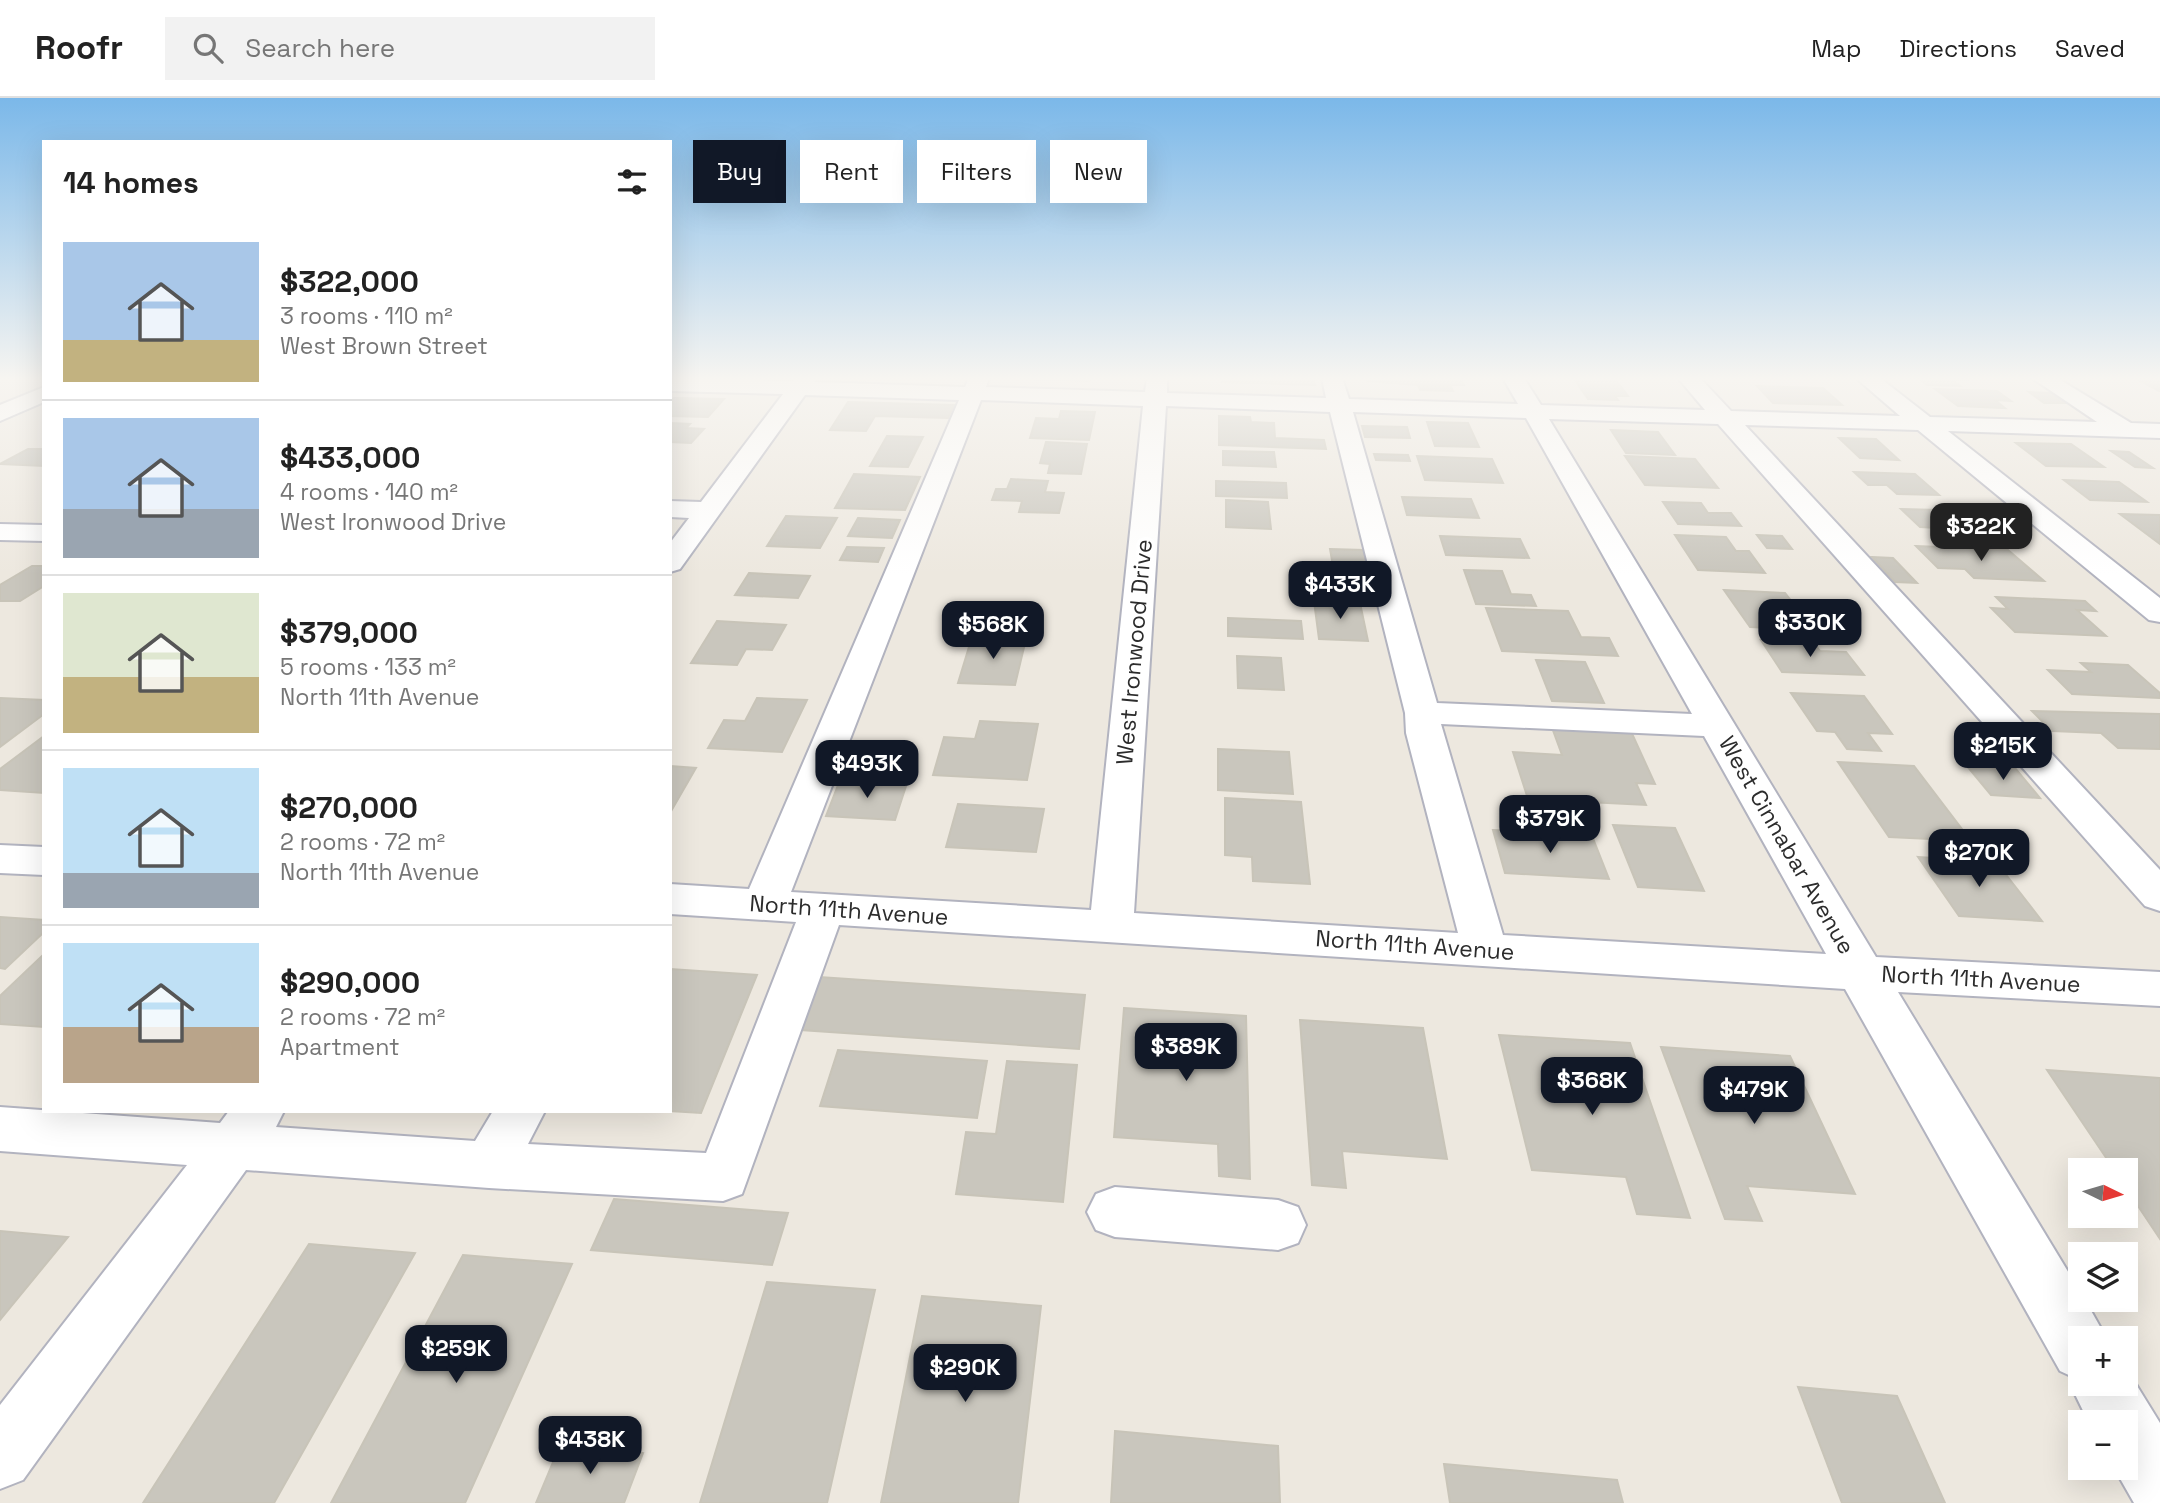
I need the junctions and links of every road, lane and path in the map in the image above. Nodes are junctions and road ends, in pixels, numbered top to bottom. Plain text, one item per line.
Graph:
1 (759, 444) edge
2 (952, 444) edge
3 (1151, 444) edge
4 (1349, 444) edge
5 (1553, 444) edge
6 (1748, 444) edge
7 (1950, 444) edge
8 (672, 509) edge
9 (710, 510) junction
10 (0, 532) edge
11 (42, 533) edge
12 (672, 561) edge
13 (2160, 613) edge
14 (1422, 713) junction
15 (1718, 726) junction
16 (0, 859) edge
17 (42, 861) edge
18 (2160, 896) edge
19 (672, 899) edge
20 (764, 905) junction
21 (823, 909) junction
22 (1111, 925) junction
23 (1485, 950) junction
24 (1861, 973) junction
25 (2160, 989) edge
26 (519, 1113) edge
27 (0, 1129) edge
28 (246, 1129) edge
29 (489, 1165) junction
30 (1115, 1212) dead end
31 (1278, 1226) dead end
32 (2068, 1328) edge
33 (2138, 1447) edge
34 (0, 1457) edge
35 (2160, 1485) edge

1 - 9 street
2 - 20 street
3 - 22 street, West Ironwood Drive
4 - 14 street
5 - 15 street, West Cinnabar Avenue
6 - 18 street
7 - 13 street
8 - 9 street
9 - 12 street
10 - 11 street
14 - 15 street
14 - 23 street
15 - 24 street, West Cinnabar Avenue
16 - 17 street
19 - 20 street, North 11th Avenue
20 - 21 street, North 11th Avenue
21 - 22 street, North 11th Avenue
21 - 29 street
22 - 23 street, North 11th Avenue
23 - 24 street, North 11th Avenue
24 - 25 street, North 11th Avenue
24 - 32 street, West Cinnabar Avenue
26 - 29 street
27 - 28 street
28 - 29 street
28 - 34 street
30 - 31 street
33 - 35 street

